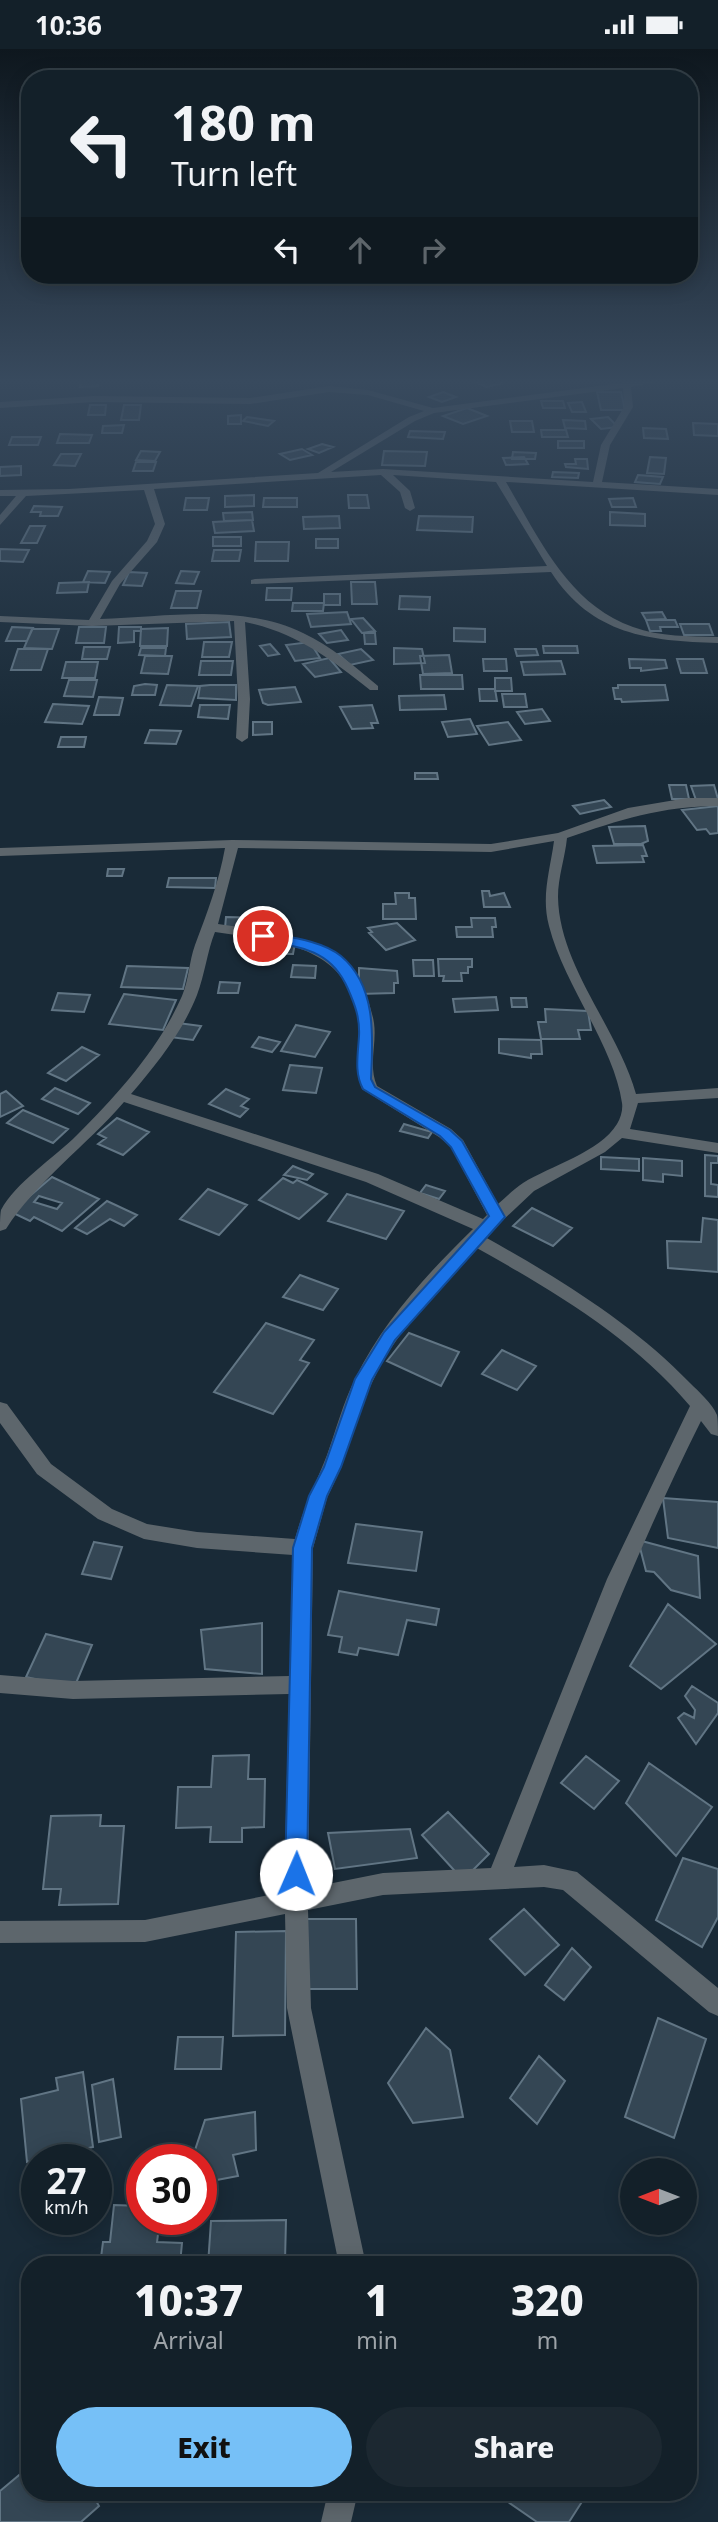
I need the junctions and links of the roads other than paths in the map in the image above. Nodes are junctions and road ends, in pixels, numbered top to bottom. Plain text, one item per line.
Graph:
1 (21, 495) edge
2 (151, 495) edge
3 (406, 495) edge
4 (509, 495) edge
5 (410, 508) dead end
6 (0, 522) edge
7 (552, 569) junction
8 (255, 582) dead end
9 (239, 618) junction
10 (0, 619) edge
11 (92, 623) junction
12 (718, 640) edge
13 (374, 688) dead end
14 (242, 739) dead end
15 (718, 802) edge
16 (561, 836) junction
17 (232, 845) junction
18 (0, 852) edge
19 (212, 927) junction
20 (718, 1093) edge
21 (121, 1096) junction
22 (628, 1099) junction
23 (620, 1133) junction
24 (718, 1148) edge
25 (0, 1225) edge
26 (485, 1227) junction
27 (700, 1404) junction
28 (0, 1409) edge
29 (718, 1429) edge
30 (303, 1548) junction
31 (0, 1683) edge
32 (299, 1685) junction
33 (498, 1879) junction
34 (296, 1900) junction
35 (0, 1932) edge
36 (718, 2004) edge
37 (352, 2256) edge
38 (342, 2501) edge
39 (336, 2522) edge

1 - 6 street
2 - 11 street
3 - 5 street
4 - 7 street
7 - 8 street
7 - 12 street
9 - 11 street
9 - 13 street
9 - 14 street
10 - 11 street
15 - 16 street
16 - 17 street
16 - 22 street
17 - 18 street
17 - 19 street
19 - 21 street
19 - 26 street
20 - 22 street
21 - 25 street
21 - 26 street
22 - 23 street
23 - 24 street
23 - 26 street
26 - 27 street
26 - 30 street
27 - 29 street
27 - 33 street
28 - 30 street
30 - 32 street
31 - 32 street
32 - 34 street
33 - 34 street
33 - 36 street
34 - 35 street
34 - 37 street
38 - 39 street

